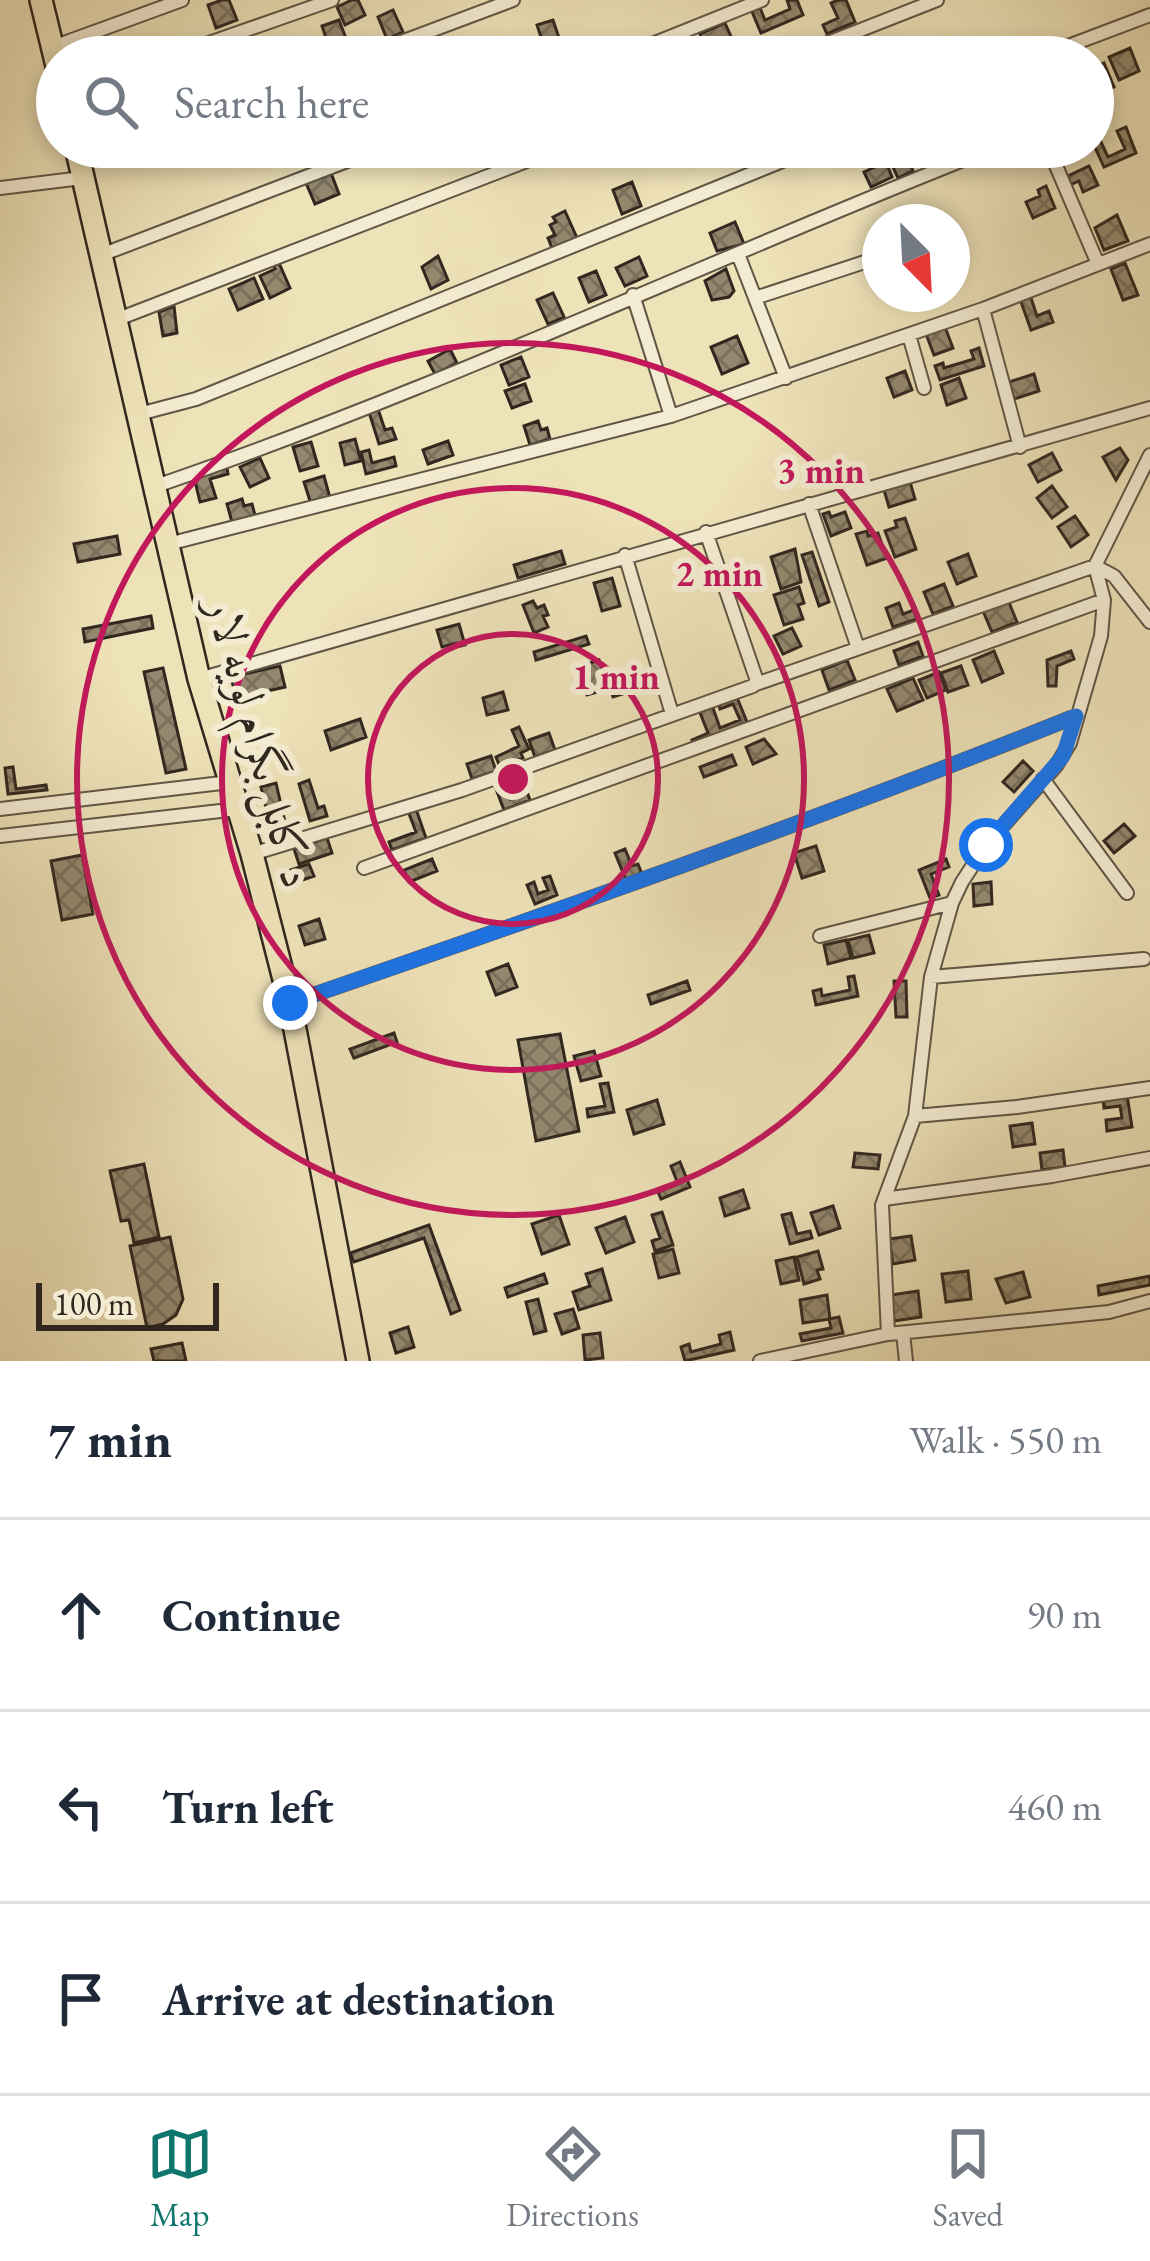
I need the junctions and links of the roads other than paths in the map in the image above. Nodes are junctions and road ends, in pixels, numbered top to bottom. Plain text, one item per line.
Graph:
1 (41, 0) edge
2 (182, 0) edge
3 (332, 0) edge
4 (513, 0) edge
5 (762, 0) edge
6 (937, 0) edge
7 (1150, 15) edge
8 (50, 36) edge
9 (102, 36) edge
10 (229, 36) edge
11 (417, 36) edge
12 (672, 36) edge
13 (845, 36) edge
14 (1094, 36) edge
15 (61, 168) edge
16 (80, 168) edge
17 (329, 168) edge
18 (509, 168) edge
19 (765, 168) edge
20 (945, 168) edge
21 (1057, 168) edge
22 (0, 188) edge
23 (1150, 244) edge
24 (738, 254) junction
25 (101, 255) junction
26 (862, 263) edge
27 (1098, 264) junction
28 (633, 296) junction
29 (755, 298) junction
30 (983, 309) junction
31 (118, 319) junction
32 (909, 334) junction
33 (786, 377) junction
34 (924, 388) dead end
35 (1150, 407) edge
36 (139, 414) junction
37 (671, 416) junction
38 (1020, 447) junction
39 (1150, 455) edge
40 (156, 486) junction
41 (809, 504) junction
42 (706, 532) junction
43 (168, 544) junction
44 (625, 555) junction
45 (1095, 566) junction
46 (1104, 600) junction
47 (1150, 622) edge
48 (858, 648) junction
49 (200, 679) junction
50 (756, 684) junction
51 (672, 715) junction
52 (1076, 716) junction
53 (1043, 778) junction
54 (230, 782) junction
55 (0, 809) edge
56 (238, 809) junction
57 (0, 836) edge
58 (252, 854) junction
59 (364, 868) dead end
60 (1127, 893) dead end
61 (952, 902) junction
62 (820, 935) dead end
63 (1144, 959) dead end
64 (931, 977) junction
65 (290, 1003) junction
66 (1150, 1088) edge
67 (915, 1116) junction
68 (1150, 1157) edge
69 (884, 1199) junction
70 (1150, 1301) edge
71 (903, 1333) junction
72 (888, 1334) junction
73 (358, 1361) edge
74 (760, 1361) edge
75 (906, 1361) edge

1 - 8 highway
2 - 9 street
3 - 10 street
4 - 11 street
5 - 12 street
6 - 13 street
7 - 14 street
15 - 22 street
16 - 25 highway, د کابل بگرام لویه لار
17 - 25 street
18 - 31 street
19 - 36 street
20 - 24 street
21 - 27 street
23 - 27 street
24 - 28 street
24 - 29 street
25 - 31 highway, د کابل بگرام لویه لار
26 - 29 street
27 - 30 street
28 - 37 street
28 - 40 street
29 - 33 street
30 - 32 street
30 - 38 street
31 - 36 highway, د کابل بگرام لویه لار
32 - 33 street
32 - 34 street
33 - 37 street
35 - 38 street
36 - 40 highway, د کابل بگرام لویه لار
37 - 43 street
38 - 41 street
39 - 45 street
40 - 43 highway, د کابل بگرام لویه لار
41 - 42 street
41 - 48 street
42 - 44 street
42 - 50 street
43 - 49 highway, د کابل بگرام لویه لار
44 - 49 street
44 - 51 street
45 - 46 street
45 - 47 street
45 - 48 street
46 - 52 street
46 - 59 street
48 - 50 street
49 - 54 highway, د کابل بگرام لویه لار
50 - 51 street
51 - 58 street
52 - 53 street
52 - 65 street
53 - 60 street
53 - 61 street
54 - 55 street
54 - 56 highway, د کابل بگرام لویه لار
56 - 57 street
56 - 58 highway, د کابل بگرام لویه لار
58 - 65 highway, د کابل بگرام لویه لار
61 - 62 street
61 - 64 street
63 - 64 street
64 - 67 street
65 - 73 highway, د کابل بگرام لویه لار
66 - 67 street
67 - 69 street
68 - 69 street
69 - 72 street
70 - 71 street
71 - 72 street
71 - 75 street
72 - 74 street

